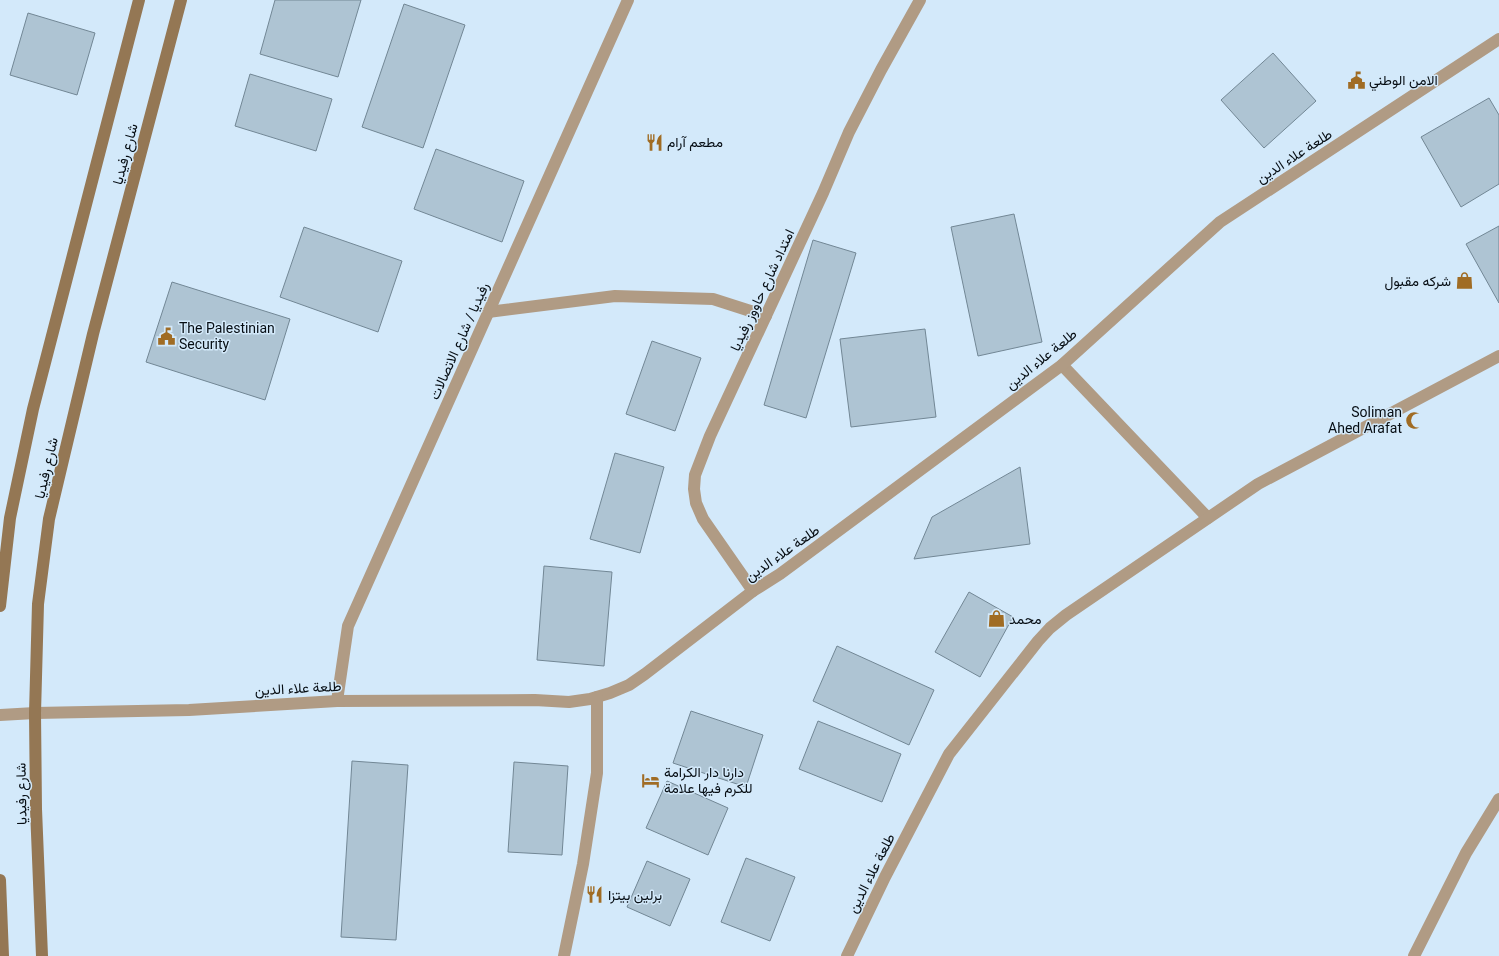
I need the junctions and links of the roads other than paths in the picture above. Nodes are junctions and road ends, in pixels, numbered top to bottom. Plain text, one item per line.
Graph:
1 (139, 0) edge
2 (181, 0) edge
3 (628, 0) edge
4 (920, 0) edge
5 (1499, 39) edge
6 (488, 312) junction
7 (766, 316) junction
8 (1499, 356) edge
9 (1062, 365) junction
10 (1208, 518) junction
11 (753, 591) junction
12 (0, 606) edge
13 (597, 697) junction
14 (337, 701) junction
15 (35, 713) junction
16 (0, 715) edge
17 (1499, 799) edge
18 (0, 880) edge
19 (3, 956) edge
20 (42, 956) edge
21 (564, 956) edge
22 (847, 956) edge
23 (1414, 956) edge

1 - 12 main road, شارع رفيديا
2 - 15 main road, شارع رفيديا
3 - 6 street, رفيديا / شارع الاتصالات
4 - 7 street, امتداد شارع حاووز رفيديا
5 - 9 street, طلعة علاء الدين
6 - 7 street
6 - 14 street, رفيديا / شارع الاتصالات
7 - 11 street, امتداد شارع حاووز رفيديا
8 - 10 street, طلعة علاء الدين
9 - 10 street
9 - 11 street, طلعة علاء الدين
10 - 22 street, طلعة علاء الدين
11 - 13 street, طلعة علاء الدين
13 - 14 street, طلعة علاء الدين
13 - 21 street
14 - 15 street, طلعة علاء الدين
15 - 16 street, طلعة علاء الدين
15 - 20 main road, شارع رفيديا
17 - 23 street
18 - 19 main road

